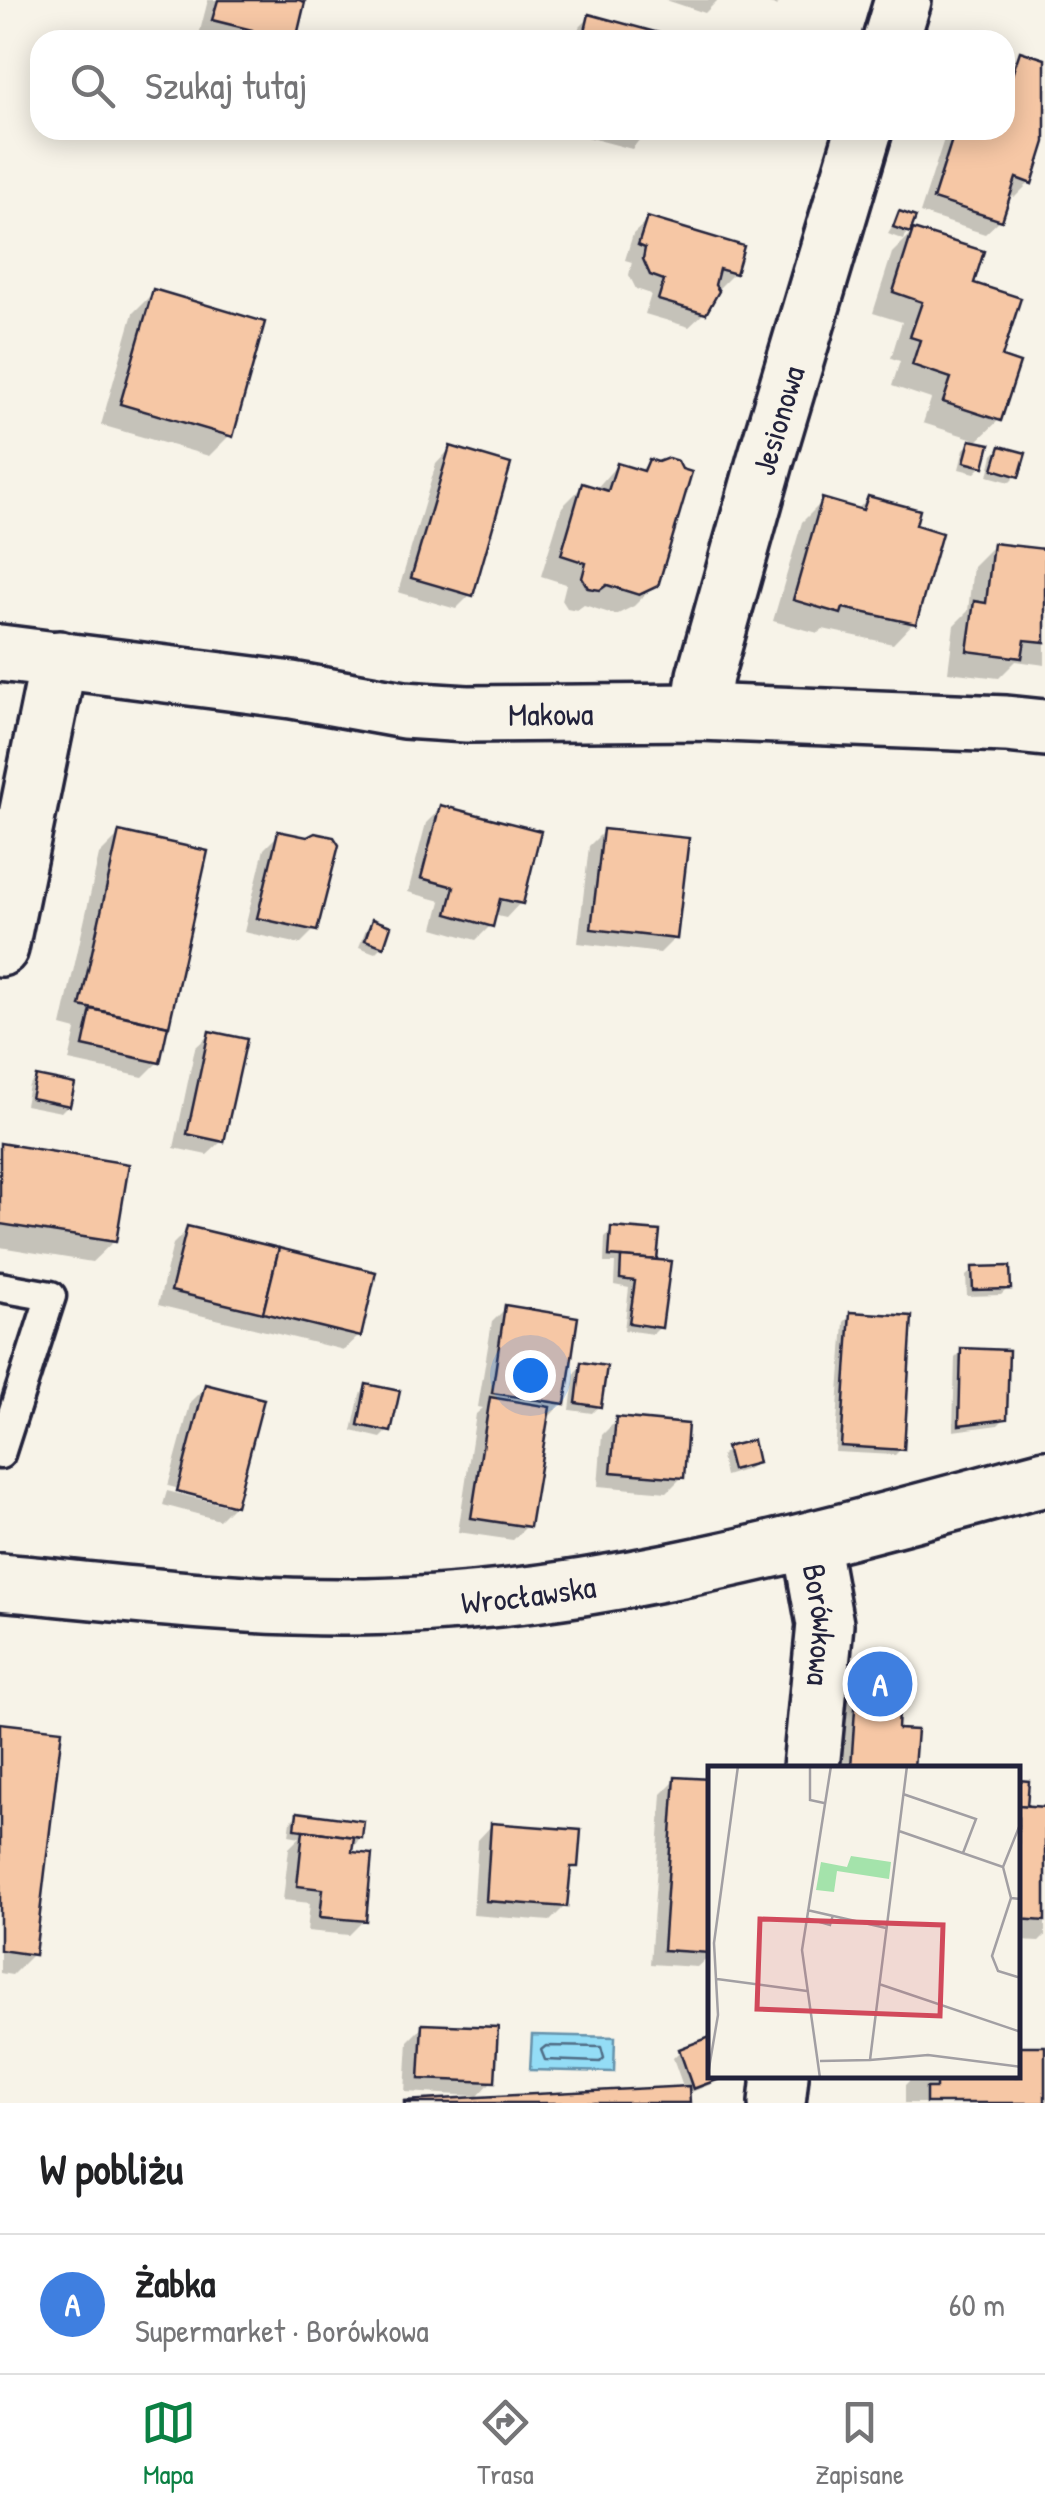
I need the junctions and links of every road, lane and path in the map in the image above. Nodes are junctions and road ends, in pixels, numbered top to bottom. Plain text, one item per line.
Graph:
1 (903, 0) edge
2 (894, 30) edge
3 (861, 140) edge
4 (0, 653) edge
5 (60, 659) junction
6 (700, 712) junction
7 (1045, 728) edge
8 (0, 948) edge
9 (0, 1287) edge
10 (0, 1454) edge
11 (1045, 1478) edge
12 (810, 1540) junction
13 (0, 1582) edge
14 (811, 1766) edge
15 (780, 2078) edge
16 (777, 2103) edge

1 - 2 street
3 - 6 street, Jesionowa
4 - 5 street, Makowa
5 - 6 street, Makowa
5 - 8 street
6 - 7 street, Makowa
9 - 10 lane
11 - 12 street, Wrocławska
12 - 13 street, Wrocławska
12 - 14 street, Borówkowa
15 - 16 street

